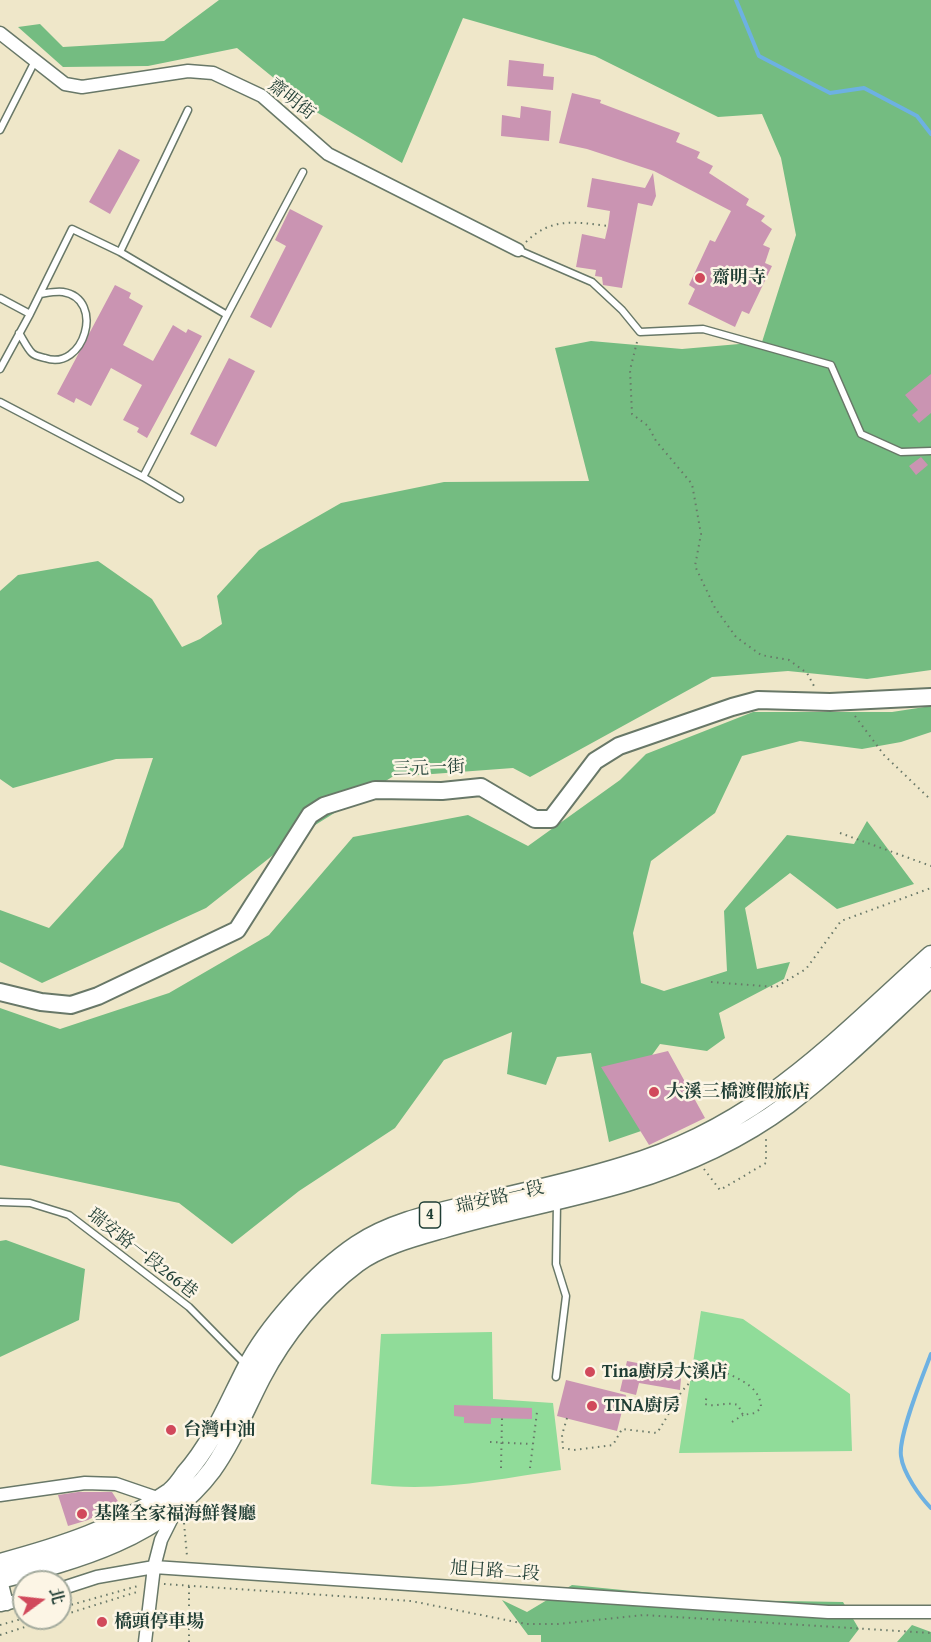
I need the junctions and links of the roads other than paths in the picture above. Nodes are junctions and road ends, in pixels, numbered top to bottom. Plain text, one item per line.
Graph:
1 (0, 33) edge
2 (35, 60) junction
3 (188, 110) dead end
4 (0, 130) edge
5 (303, 172) dead end
6 (518, 250) joint
7 (120, 252) junction
8 (40, 294) junction
9 (0, 298) edge
10 (30, 314) junction
11 (227, 315) junction
12 (19, 333) junction
13 (0, 369) edge
14 (0, 402) edge
15 (931, 451) edge
16 (142, 477) junction
17 (180, 499) dead end
18 (931, 697) edge
19 (931, 955) edge
20 (931, 977) edge
21 (0, 992) edge
22 (554, 1193) junction
23 (0, 1202) edge
24 (247, 1366) junction
25 (556, 1377) dead end
26 (0, 1495) edge
27 (167, 1503) junction
28 (154, 1567) junction
29 (0, 1574) edge
30 (72, 1585) edge
31 (4, 1605) edge
32 (931, 1612) edge
33 (145, 1642) edge

1 - 2 street, 齋明街
2 - 4 lane
2 - 6 street, 齋明街
3 - 7 lane
5 - 11 lane
6 - 15 lane
7 - 8 lane
7 - 11 lane
8 - 10 lane
8 - 12 lane
9 - 10 lane
10 - 12 lane
11 - 16 lane
12 - 13 lane
14 - 16 lane
16 - 17 lane
18 - 21 street, 三元一街
19 - 22 main road, 瑞安路一段 / 4
20 - 22 main road, 瑞安路一段 / 4
22 - 24 main road, 瑞安路一段 / 4
22 - 25 lane
22 - 27 main road, 瑞安路一段 / 4
23 - 24 lane, 瑞安路一段266巷
24 - 27 main road, 瑞安路一段 / 4
26 - 27 street
27 - 28 street
27 - 29 main road, 瑞安路一段 / 4
28 - 30 street, 旭日路二段
28 - 32 street, 旭日路二段
28 - 33 street
29 - 31 street

